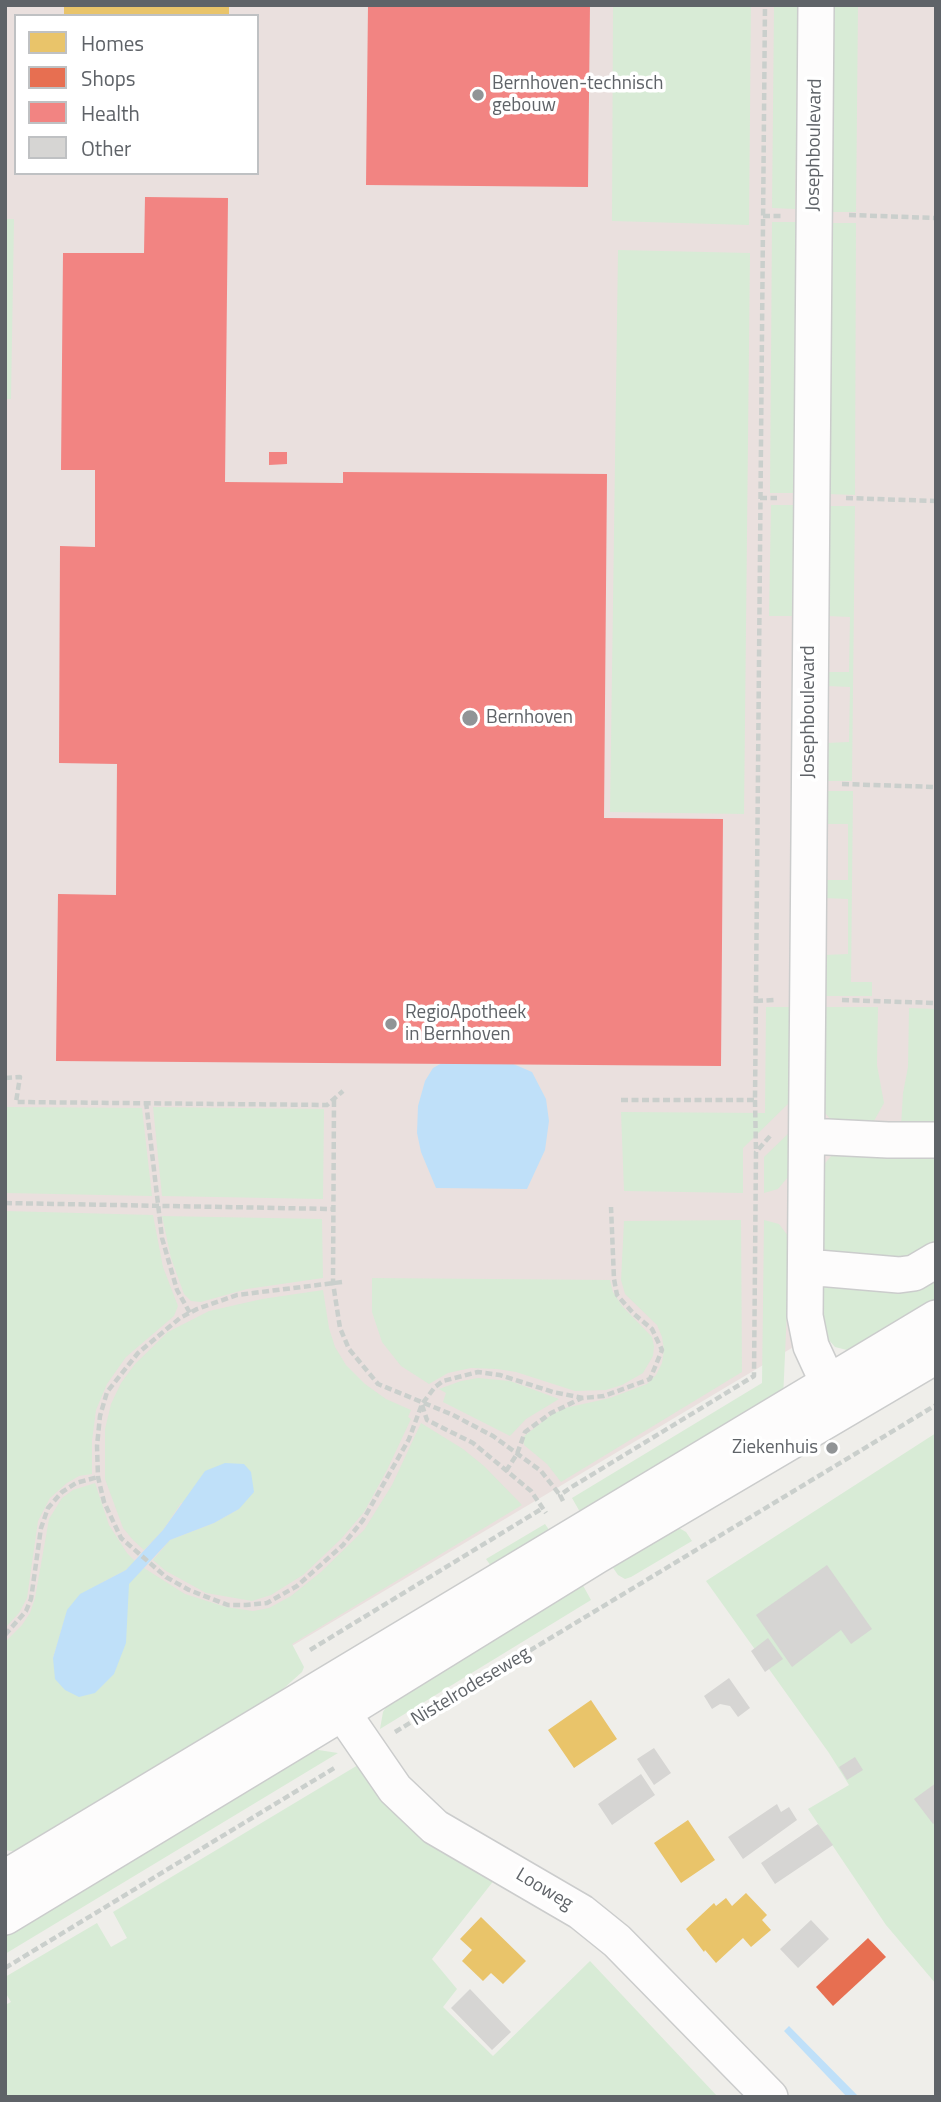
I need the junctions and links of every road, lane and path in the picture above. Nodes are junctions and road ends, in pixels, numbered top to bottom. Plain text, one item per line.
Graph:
1 (765, 5) edge
2 (816, 5) edge
3 (5, 1077) edge
4 (343, 1091) dead end
5 (334, 1100) junction
6 (621, 1100) dead end
7 (755, 1100) junction
8 (146, 1102) junction
9 (807, 1136) junction
10 (936, 1140) edge
11 (756, 1152) dead end
12 (5, 1203) edge
13 (157, 1205) junction
14 (755, 1205) dead end
15 (611, 1207) dead end
16 (332, 1209) junction
17 (936, 1260) edge
18 (806, 1267) junction
19 (342, 1282) dead end
20 (333, 1283) junction
21 (190, 1313) junction
22 (936, 1318) edge
23 (936, 1356) edge
24 (834, 1397) junction
25 (583, 1398) junction
26 (422, 1404) junction
27 (936, 1405) edge
28 (517, 1454) junction
29 (506, 1471) junction
30 (98, 1477) junction
31 (560, 1496) junction
32 (543, 1508) junction
33 (575, 1546) junction
34 (606, 1606) junction
35 (5, 1635) edge
36 (310, 1650) dead end
37 (333, 1699) junction
38 (365, 1748) junction
39 (5, 1878) edge
40 (5, 1917) edge
41 (5, 1968) edge
42 (771, 2097) edge

1 - 7 path
2 - 9 street, Josephboulevard
3 - 8 path
4 - 5 path
5 - 8 path
5 - 16 path
6 - 7 path
7 - 11 path
8 - 13 path
9 - 10 street
9 - 18 street, Josephboulevard
12 - 13 path
13 - 16 path
13 - 21 path
14 - 31 path
15 - 25 path
16 - 20 path
17 - 18 street
18 - 24 street, Josephboulevard
19 - 20 path
20 - 21 path
20 - 26 path
21 - 30 path
22 - 24 street
23 - 24 street
24 - 33 street
25 - 26 path
25 - 28 path
26 - 28 path
26 - 29 path
26 - 30 path
27 - 34 path, Nistelrodeseweg
28 - 29 path
28 - 31 path
29 - 32 path
30 - 35 path
31 - 33 path
32 - 33 path
32 - 36 path
33 - 34 path
33 - 37 street
34 - 38 path, Nistelrodeseweg
37 - 38 street, Looweg
37 - 39 street
37 - 40 street
38 - 41 path, Nistelrodeseweg
38 - 42 street, Looweg

